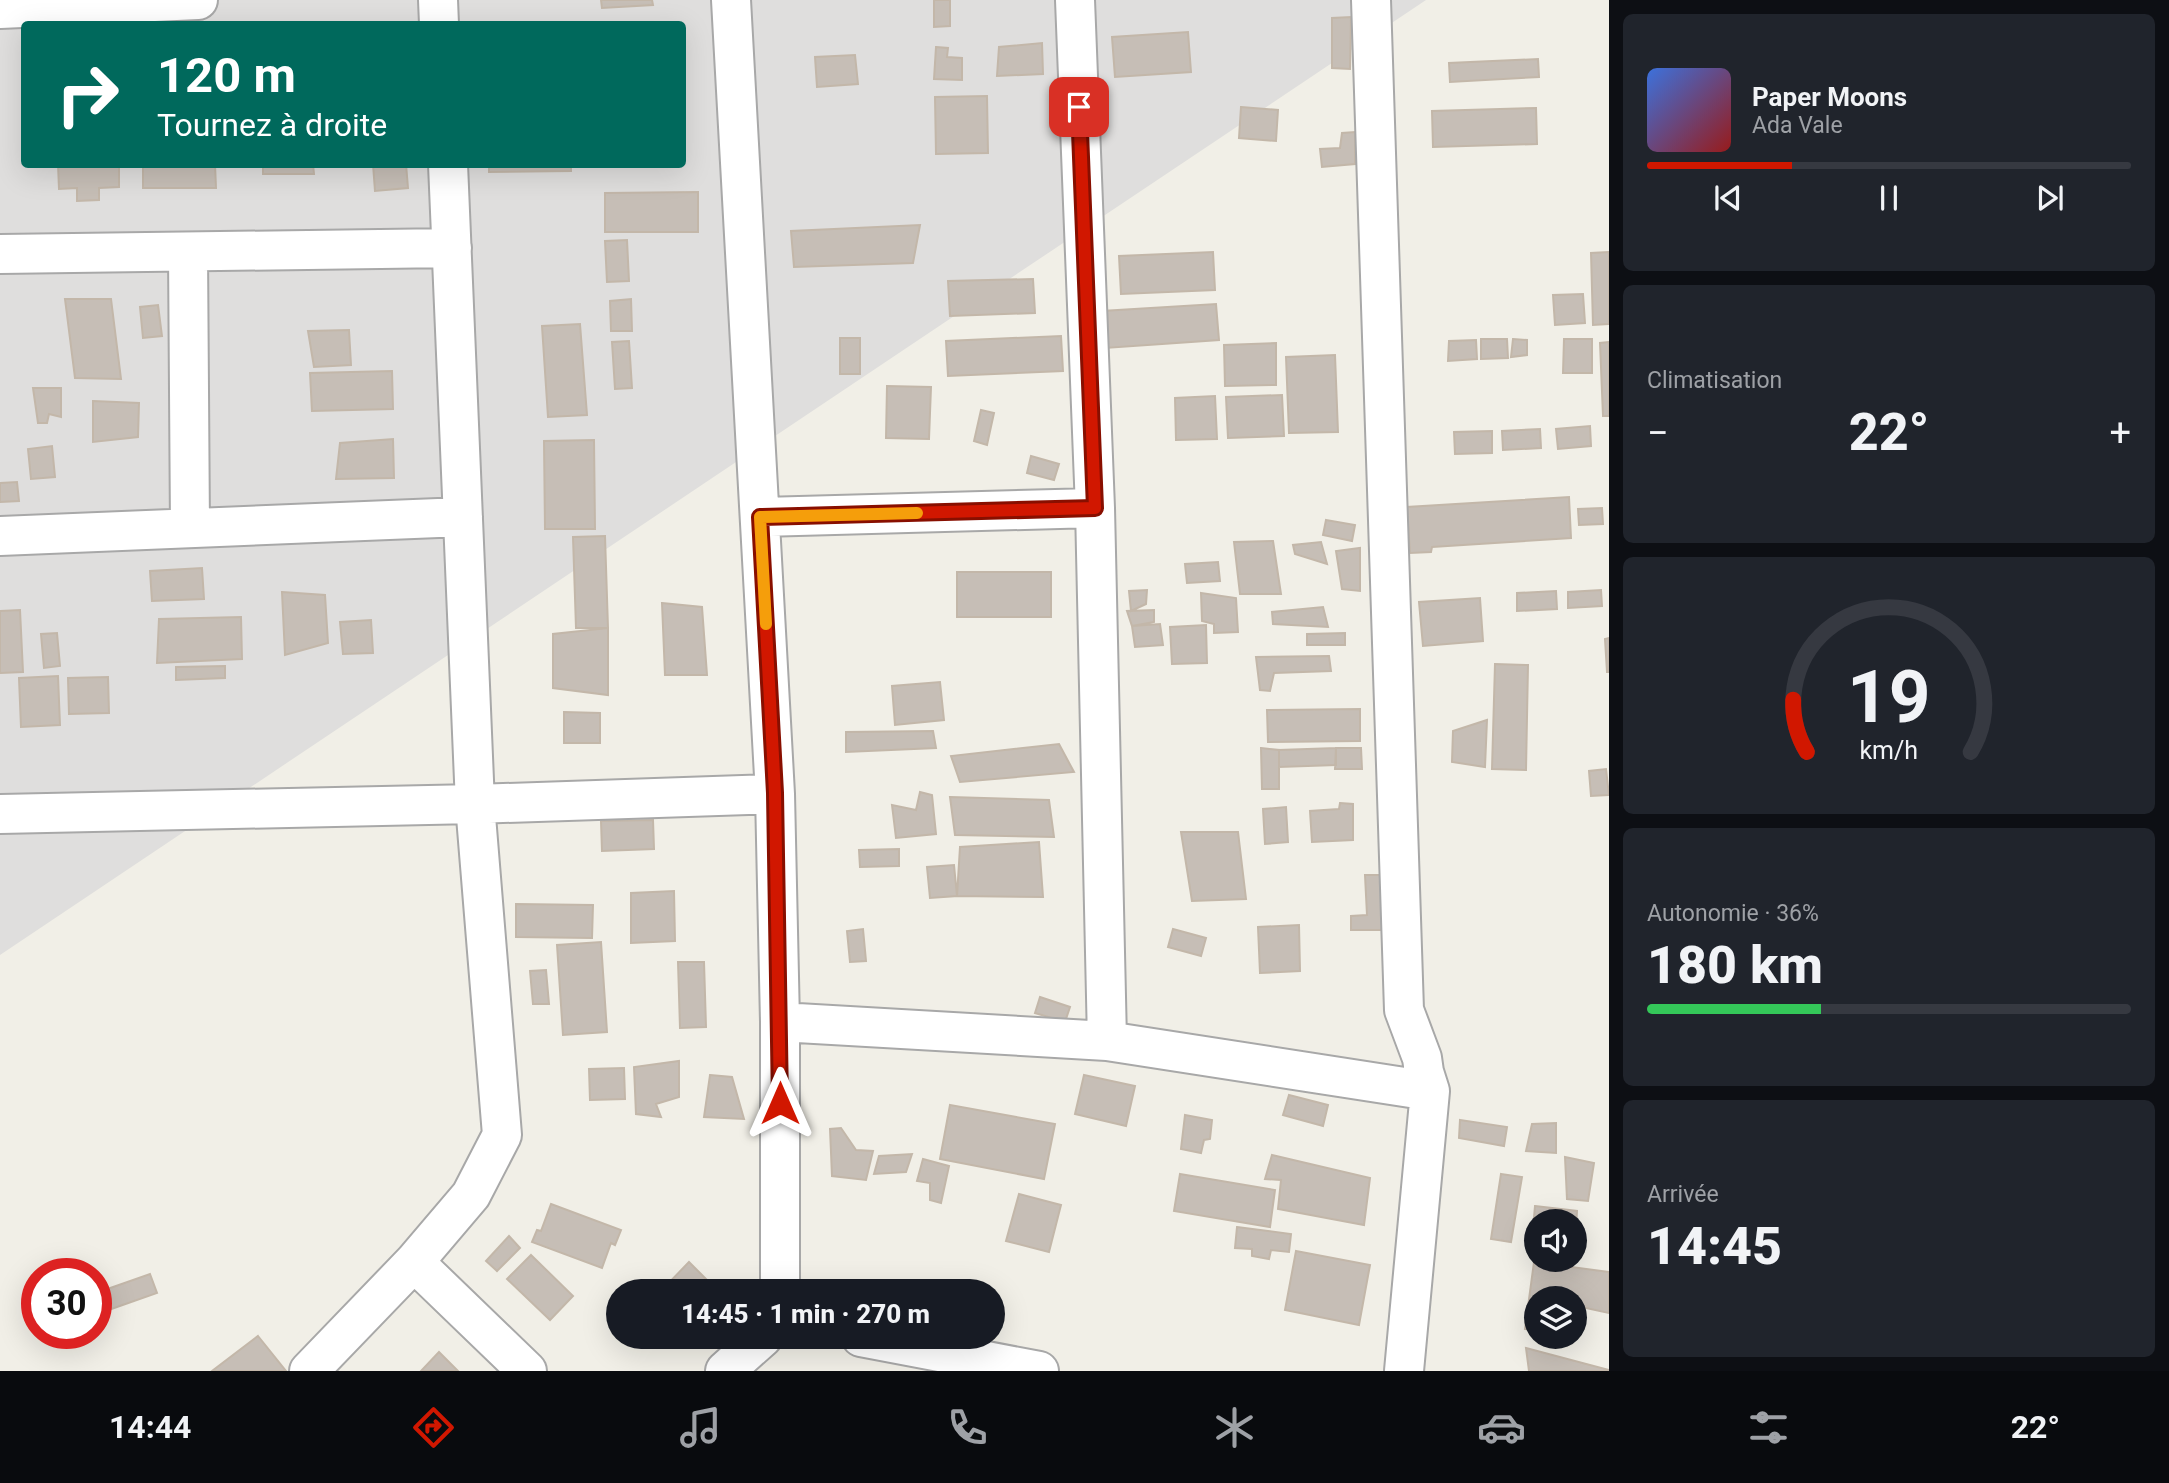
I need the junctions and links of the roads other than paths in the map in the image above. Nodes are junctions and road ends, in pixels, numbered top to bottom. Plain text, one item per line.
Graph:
1 (198, 0) edge
2 (438, 0) edge
3 (731, 0) edge
4 (1075, 0) edge
5 (1371, 0) edge
6 (0, 9) edge
7 (439, 21) edge
8 (447, 168) edge
9 (452, 248) junction
10 (188, 252) junction
11 (0, 254) edge
12 (1095, 508) junction
13 (463, 517) junction
14 (760, 517) junction
15 (190, 528) junction
16 (0, 537) edge
17 (775, 793) junction
18 (475, 804) junction
19 (0, 814) edge
20 (780, 1022) junction
21 (1107, 1041) junction
22 (1430, 1091) junction
23 (414, 1262) junction
24 (780, 1279) edge
25 (750, 1349) edge
26 (924, 1349) edge
27 (309, 1371) edge
28 (527, 1371) edge
29 (725, 1371) edge
30 (1039, 1371) edge
31 (1404, 1371) edge

1 - 6 street
2 - 7 street
3 - 14 street
4 - 12 street
5 - 22 street
8 - 9 street
9 - 10 street
9 - 13 street
10 - 11 street
10 - 15 street
12 - 14 street
12 - 21 street
13 - 15 street
13 - 18 street
14 - 17 street
15 - 16 street
17 - 18 street
17 - 20 street
18 - 19 street
18 - 23 street
20 - 21 street
20 - 24 street
21 - 22 street
22 - 31 street
23 - 27 street
23 - 28 street
25 - 29 street
26 - 30 street

